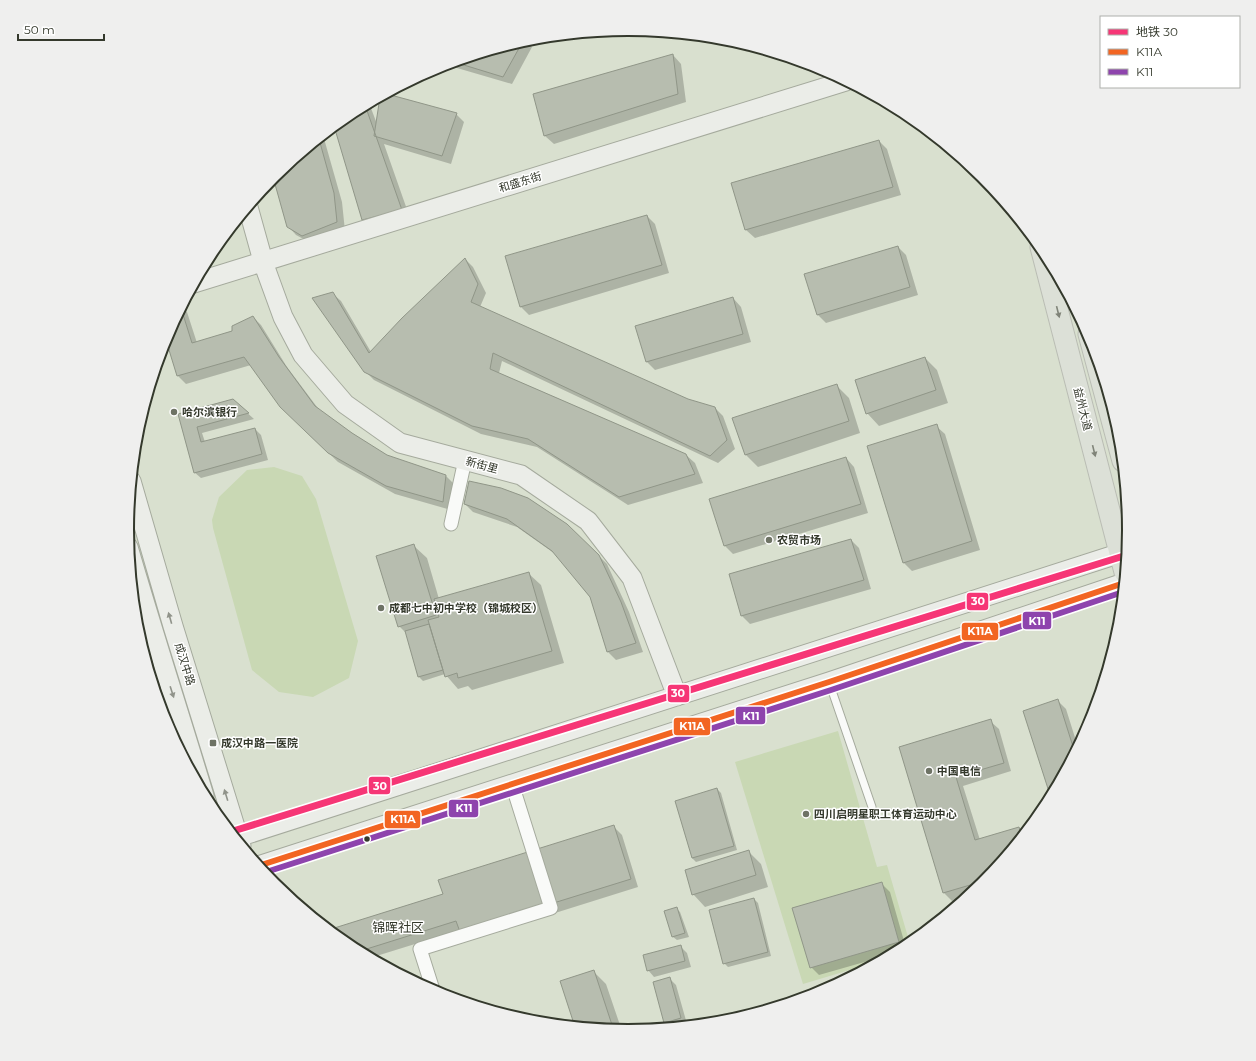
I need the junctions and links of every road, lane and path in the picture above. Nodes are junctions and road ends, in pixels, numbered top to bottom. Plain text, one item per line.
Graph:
1 (839, 83) edge
2 (249, 212) edge
3 (263, 262) junction
4 (1047, 268) edge
5 (201, 281) edge
6 (465, 460) junction
7 (135, 496) edge
8 (451, 524) dead end
9 (1121, 549) edge
10 (1121, 560) edge
11 (1119, 585) edge
12 (138, 593) edge
13 (158, 674) edge
14 (829, 682) junction
15 (677, 696) junction
16 (170, 713) edge
17 (187, 754) edge
18 (512, 784) junction
19 (872, 808) dead end
20 (235, 830) edge
21 (242, 840) edge
22 (263, 864) edge
23 (431, 984) edge

1 - 3 main road, 和盛东街
2 - 3 main road, 新街里
3 - 5 main road, 和盛东街
3 - 6 main road, 新街里
4 -> 9 main road, 益州大道
6 - 8 street
6 - 15 main road, 新街里
20 -> 7 main road, 成汉中路
10 - 15 main road
11 - 14 main road
12 - 13 main road, 成汉中路
13 -> 16 main road, 成汉中路
14 - 18 main road
14 - 19 lane
15 - 21 main road
16 - 17 main road, 成汉中路
18 - 22 main road
18 - 23 street

